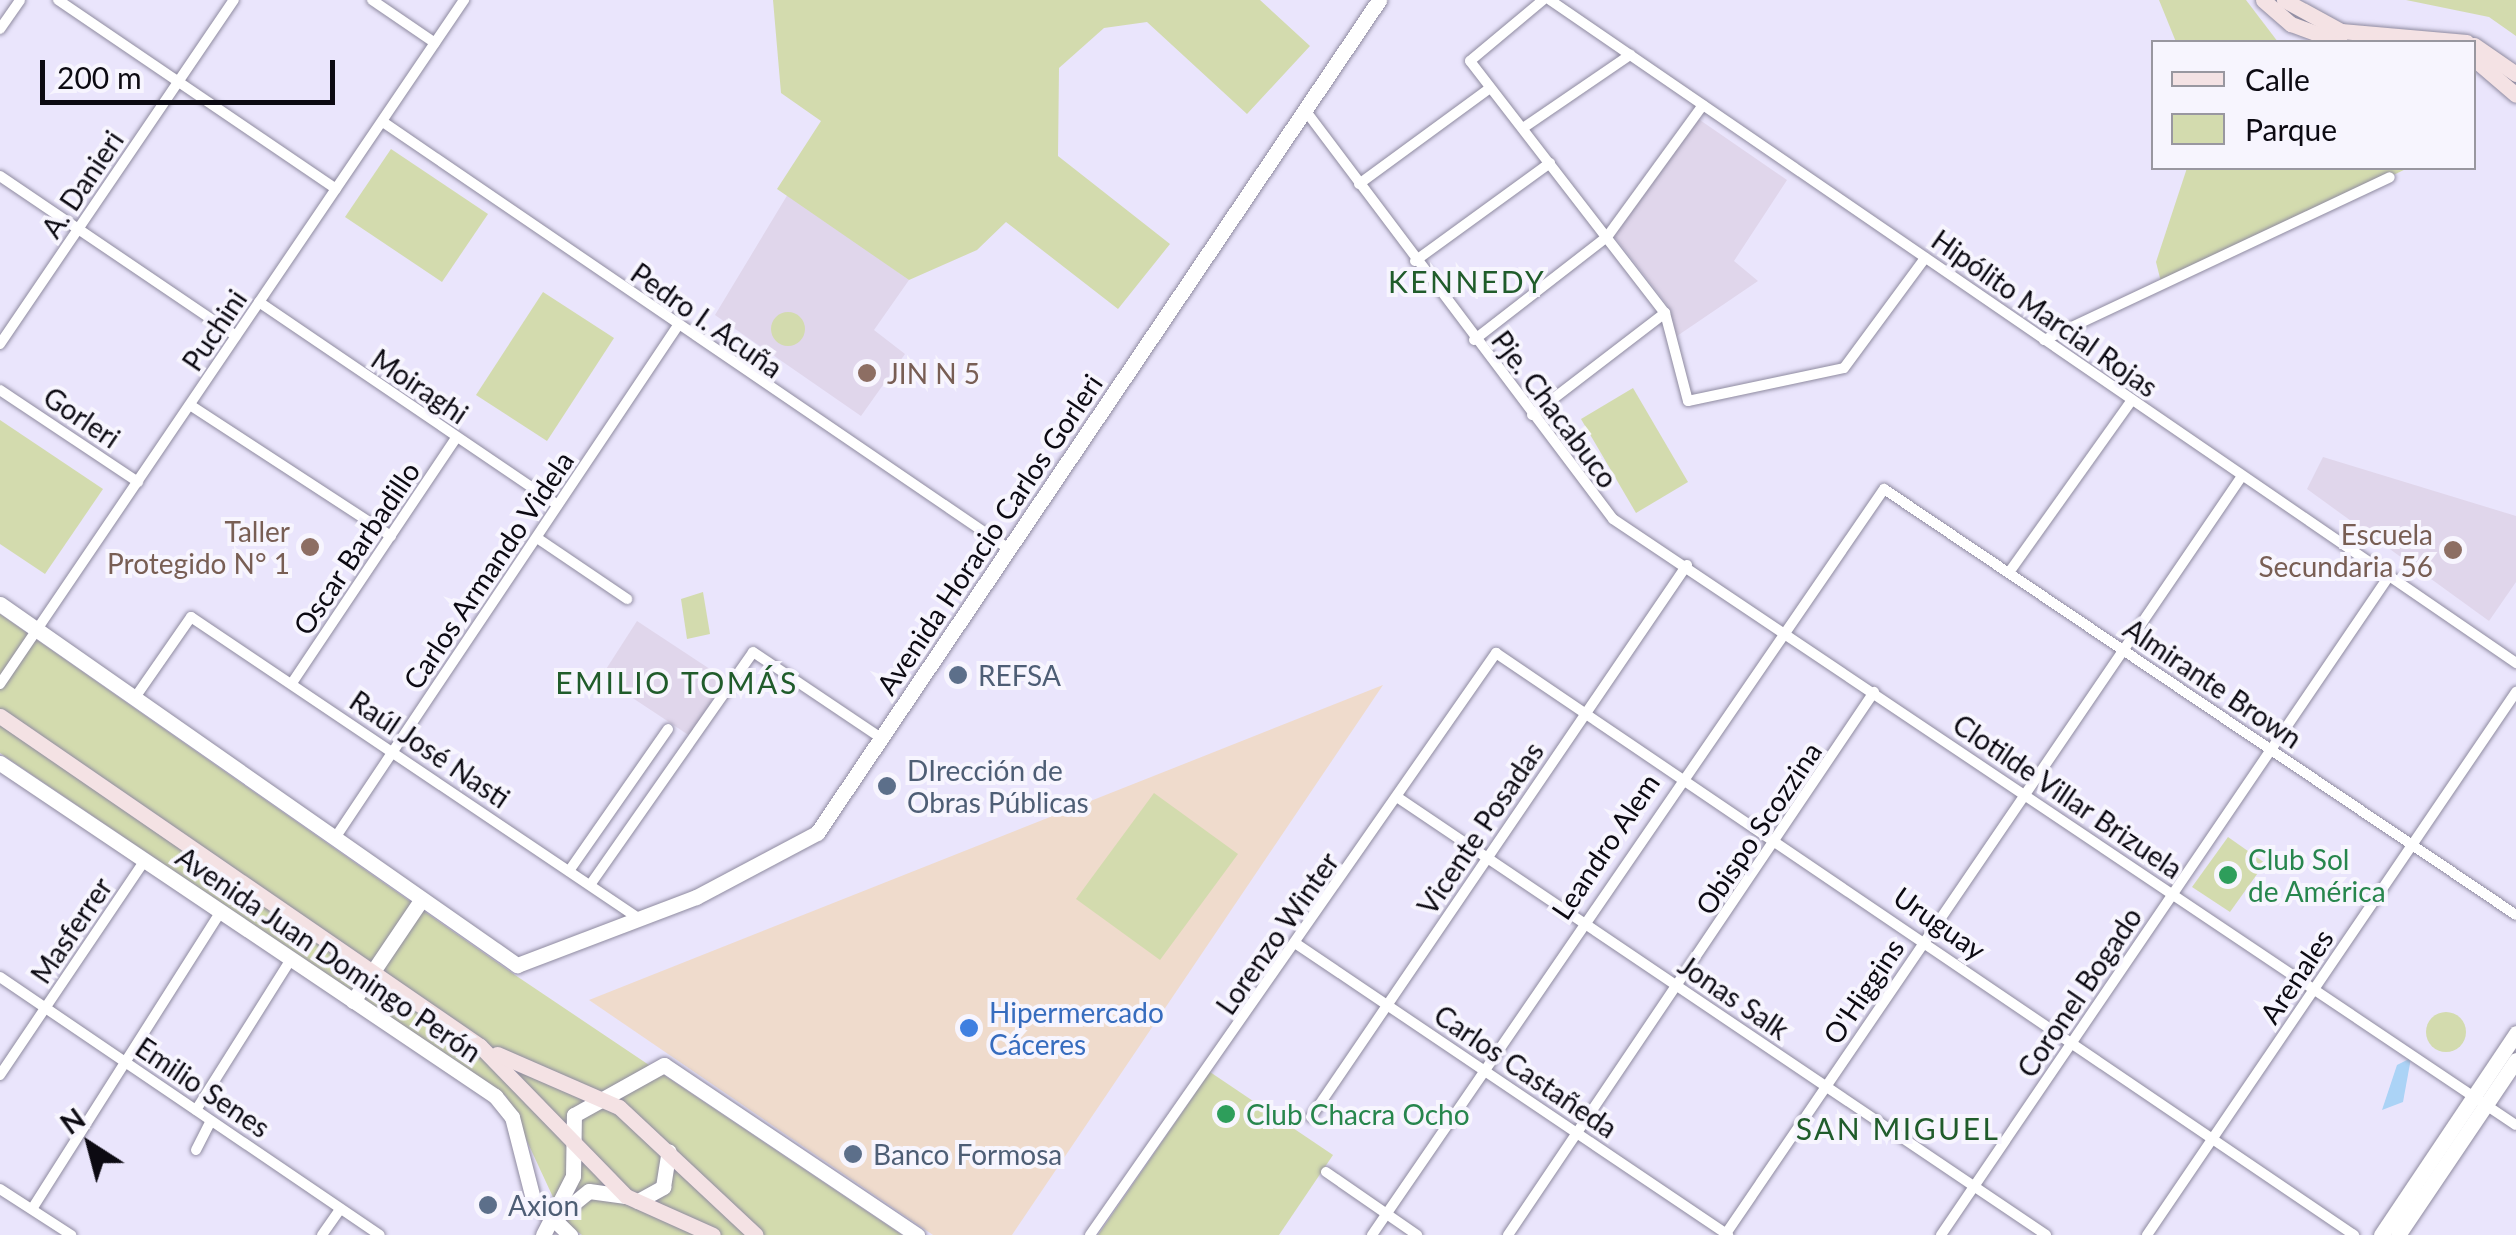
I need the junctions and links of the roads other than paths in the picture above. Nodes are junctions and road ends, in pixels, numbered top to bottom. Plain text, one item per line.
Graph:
1 (20, 0) edge
2 (58, 0) edge
3 (234, 0) edge
4 (372, 0) edge
5 (464, 0) edge
6 (1379, 0) edge
7 (1546, 0) edge
8 (2263, 0) edge
9 (2284, 0) edge
10 (0, 29) edge
11 (2335, 40) edge
12 (2430, 40) edge
13 (435, 42) junction
14 (2476, 48) edge
15 (1630, 55) junction
16 (2476, 62) edge
17 (2516, 74) edge
18 (178, 82) junction
19 (1490, 88) junction
20 (2516, 95) edge
21 (1703, 105) junction
22 (1305, 110) junction
23 (383, 122) junction
24 (1522, 128) junction
25 (1550, 163) junction
26 (0, 176) edge
27 (2390, 178) dead end
28 (1359, 184) junction
29 (336, 189) junction
30 (78, 229) junction
31 (1607, 237) junction
32 (1925, 258) junction
33 (1415, 261) junction
34 (259, 302) junction
35 (1665, 313) junction
36 (678, 327) junction
37 (236, 336) junction
38 (1474, 340) junction
39 (2044, 340) junction
40 (0, 344) edge
41 (0, 390) edge
42 (2132, 400) junction
43 (190, 405) junction
44 (1532, 414) junction
45 (456, 438) junction
46 (2242, 476) junction
47 (138, 482) junction
48 (1884, 489) joint
49 (558, 505) junction
50 (391, 536) junction
51 (536, 538) junction
52 (1009, 549) junction
53 (1686, 565) junction
54 (2010, 571) junction
55 (2388, 576) junction
56 (627, 599) dead end
57 (0, 604) edge
58 (1781, 629) junction
59 (38, 630) junction
60 (2122, 649) junction
61 (1496, 653) joint
62 (2516, 663) edge
63 (292, 683) junction
64 (0, 684) edge
65 (1874, 692) junction
66 (2516, 692) edge
67 (134, 700) junction
68 (1586, 712) junction
69 (0, 716) edge
70 (668, 729) dead end
71 (881, 738) junction
72 (2270, 749) junction
73 (392, 752) junction
74 (1, 764) edge
75 (1681, 775) junction
76 (2024, 794) junction
77 (1397, 796) junction
78 (335, 838) junction
79 (1779, 839) junction
80 (2412, 845) junction
81 (1487, 858) junction
82 (145, 860) junction
83 (568, 870) junction
84 (590, 885) junction
85 (2172, 894) junction
86 (421, 900) junction
87 (221, 911) junction
88 (2516, 914) edge
89 (642, 920) junction
90 (1582, 921) junction
91 (1925, 940) junction
92 (1298, 945) junction
93 (292, 959) junction
94 (373, 972) junction
95 (0, 976) edge
96 (1679, 986) junction
97 (2314, 990) junction
98 (353, 1001) junction
99 (1388, 1005) junction
100 (46, 1008) junction
101 (2516, 1033) edge
102 (2072, 1042) junction
103 (480, 1046) junction
104 (2516, 1060) edge
105 (127, 1062) junction
106 (1482, 1068) junction
107 (0, 1075) edge
108 (1826, 1086) junction
109 (609, 1100) junction
110 (2479, 1102) junction
111 (196, 1110) junction
112 (1311, 1118) dead end
113 (210, 1122) junction
114 (2516, 1126) edge
115 (1579, 1133) junction
116 (570, 1138) junction
117 (2213, 1138) junction
118 (196, 1150) dead end
119 (669, 1151) junction
120 (1326, 1172) dead end
121 (1974, 1187) junction
122 (0, 1189) edge
123 (632, 1199) junction
124 (32, 1209) junction
125 (340, 1209) junction
126 (1386, 1214) junction
127 (548, 1228) edge
128 (71, 1235) edge
129 (322, 1235) edge
130 (380, 1235) edge
131 (570, 1235) edge
132 (712, 1235) edge
133 (756, 1235) edge
134 (918, 1235) edge
135 (1090, 1235) edge
136 (1372, 1235) edge
137 (1417, 1235) edge
138 (1508, 1235) edge
139 (1726, 1235) edge
140 (1942, 1235) edge
141 (2046, 1235) edge
142 (2147, 1235) edge
143 (2354, 1235) edge
144 (2381, 1235) edge
145 (2398, 1235) edge

1 - 10 street
2 - 18 street
3 - 18 street, A. Danieri
4 - 13 street
5 - 13 street, Puchini
6 - 22 main road, Avenida Horacio Carlos Gorleri
7 - 15 street, Hipólito Marcial Rojas
7 - 19 street
8 - 11 main road
9 - 12 main road
13 - 23 street, Puchini
14 - 17 main road
15 - 21 street, Hipólito Marcial Rojas
15 - 24 street
16 - 20 main road
18 - 29 street
18 - 30 street, A. Danieri
19 - 24 street
19 - 28 street
21 - 31 street
21 - 32 street, Hipólito Marcial Rojas
22 - 28 street, Pje. Chacabuco
22 - 52 main road, Avenida Horacio Carlos Gorleri
23 - 29 street, Puchini
23 - 36 street, Pedro I. Acuña
24 - 25 street
25 - 31 street
25 - 33 street
26 - 30 street
27 - 39 street
28 - 33 street, Pje. Chacabuco
29 - 34 street, Puchini
30 - 37 street
30 - 40 street, A. Danieri
31 - 35 street
31 - 38 street
32 - 35 street
32 - 39 street, Hipólito Marcial Rojas
33 - 38 street, Pje. Chacabuco
34 - 37 street, Puchini
34 - 45 street, Moiraghi
35 - 44 street
36 - 49 street, Carlos Armando Videla
36 - 52 street, Pedro I. Acuña
37 - 43 street, Puchini
38 - 44 street, Pje. Chacabuco
39 - 42 street, Hipólito Marcial Rojas
41 - 47 street, Gorleri
42 - 46 street, Hipólito Marcial Rojas
42 - 54 street
43 - 47 street, Puchini
43 - 50 street
44 - 53 street, Pje. Chacabuco
45 - 49 street, Moiraghi
45 - 50 street, Oscar Barbadillo
46 - 55 street, Hipólito Marcial Rojas
46 - 60 street, O'Higgins
47 - 59 street, Puchini
48 - 54 street, Almirante Brown
48 - 58 street, Leandro Alem
49 - 51 street, Carlos Armando Videla
50 - 63 street, Oscar Barbadillo
51 - 56 street
51 - 73 street, Carlos Armando Videla
52 - 71 main road, Avenida Horacio Carlos Gorleri
53 - 58 street, Clotilde Villar Brizuela
53 - 68 street, Vicente Posadas
54 - 60 street, Almirante Brown
55 - 62 street, Hipólito Marcial Rojas
55 - 72 street, Coronel Bogado
57 - 59 main road
58 - 65 street, Clotilde Villar Brizuela
58 - 75 street, Leandro Alem
59 - 64 street, Puchini
59 - 67 main road
60 - 72 street, Almirante Brown
60 - 76 street, O'Higgins
61 - 68 street, Uruguay
61 - 77 street, Lorenzo Winter
63 - 67 street, Raúl José Nasti
63 - 73 street, Raúl José Nasti
65 - 76 street, Clotilde Villar Brizuela
65 - 79 street, Obispo Scozzina
66 - 80 street, Arenales
67 - 78 main road
68 - 75 street, Uruguay
68 - 81 street, Vicente Posadas
69 - 94 main road, Avenida Juan Domingo Perón
70 - 83 street
71 - 84 street
71 - 89 main road, Avenida Horacio Carlos Gorleri
72 - 80 street, Almirante Brown
72 - 85 street, Coronel Bogado
73 - 78 street, Carlos Armando Videla
73 - 83 street, Raúl José Nasti
74 - 82 main road, Avenida Juan Domingo Perón
75 - 79 street, Uruguay
75 - 90 street, Leandro Alem
76 - 85 street, Clotilde Villar Brizuela
76 - 91 street, O'Higgins
77 - 81 street, Jonas Salk
77 - 92 street, Lorenzo Winter
78 - 86 main road
79 - 91 street, Uruguay
79 - 96 street, Obispo Scozzina
80 - 88 street, Almirante Brown
80 - 97 street, Arenales
81 - 90 street, Jonas Salk
81 - 99 street, Vicente Posadas
82 - 87 main road, Avenida Juan Domingo Perón
82 - 100 street, Masferrer
83 - 84 street, Raúl José Nasti
84 - 89 street, Raúl José Nasti
85 - 97 street, Clotilde Villar Brizuela
85 - 102 street, Coronel Bogado
86 - 89 main road, Avenida Horacio Carlos Gorleri
86 - 94 main road
87 - 93 main road, Avenida Juan Domingo Perón
87 - 105 street
90 - 96 street, Jonas Salk
90 - 106 street, Leandro Alem
91 - 102 street, Uruguay
91 - 108 street, O'Higgins
92 - 99 street, Carlos Castañeda
92 - 135 street, Lorenzo Winter
93 - 98 main road, Avenida Juan Domingo Perón
93 - 111 street
94 - 98 main road
94 - 103 main road, Avenida Juan Domingo Perón
95 - 100 street, Emilio Senes
96 - 108 street, Jonas Salk
96 - 115 street, Obispo Scozzina
97 - 110 street, Clotilde Villar Brizuela
97 - 117 street, Arenales
98 - 127 main road, Avenida Juan Domingo Perón
99 - 106 street, Carlos Castañeda
99 - 112 street, Vicente Posadas
100 - 105 street, Emilio Senes
100 - 107 street, Masferrer
101 - 110 main road
102 - 117 street, Uruguay
102 - 121 street, Coronel Bogado
103 - 109 main road, Avenida Juan Domingo Perón
103 - 116 main road, Avenida Juan Domingo Perón
104 - 110 main road
105 - 111 street, Emilio Senes
105 - 124 street
106 - 115 street, Carlos Castañeda
106 - 126 street, Leandro Alem
108 - 121 street, Jonas Salk
108 - 139 street, O'Higgins
109 - 116 main road
109 - 119 main road, Avenida Juan Domingo Perón
109 - 134 main road
110 - 114 street, Clotilde Villar Brizuela
110 - 144 main road
110 - 145 main road
111 - 113 street, Emilio Senes
113 - 118 street
113 - 125 street, Emilio Senes
115 - 138 street, Obispo Scozzina
115 - 139 street, Carlos Castañeda
116 - 123 main road, Avenida Juan Domingo Perón
116 - 127 main road
117 - 142 street, Arenales
117 - 143 street, Uruguay
119 - 123 main road
119 - 133 main road, Avenida Juan Domingo Perón
120 - 126 street
121 - 140 street, Coronel Bogado
121 - 141 street, Jonas Salk
122 - 124 street
123 - 127 main road
123 - 132 main road, Avenida Juan Domingo Perón
124 - 128 street
125 - 129 street
125 - 130 street, Emilio Senes
126 - 136 street, Leandro Alem
126 - 137 street
127 - 131 main road, Avenida Juan Domingo Perón

